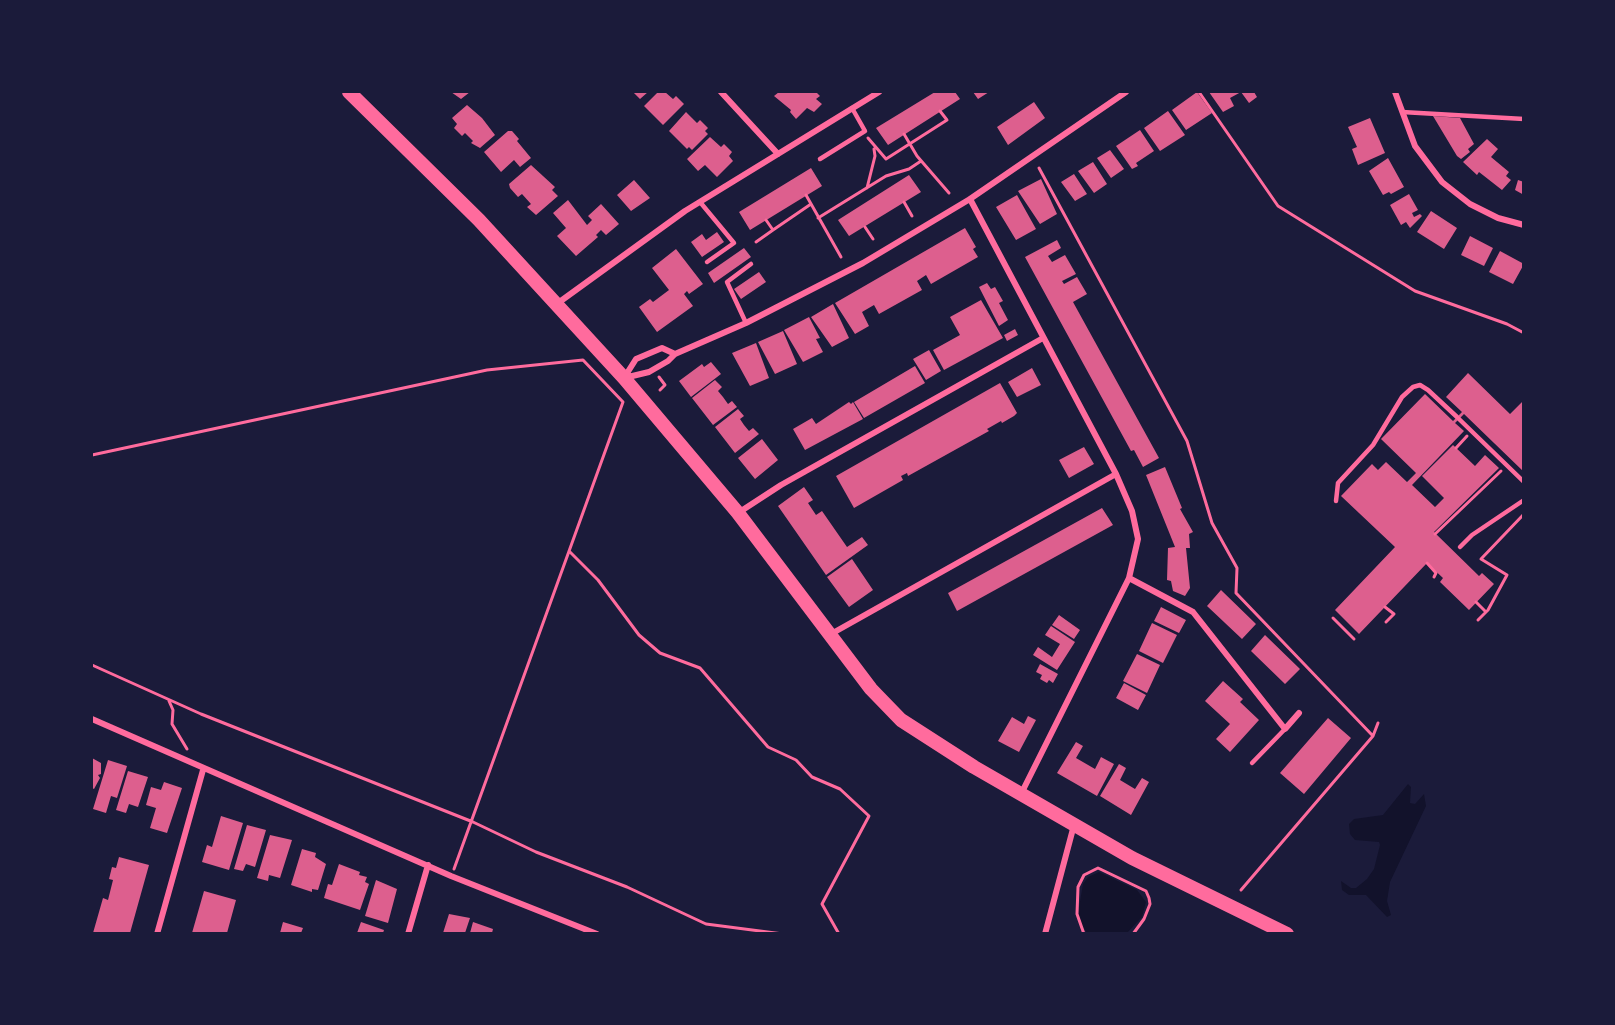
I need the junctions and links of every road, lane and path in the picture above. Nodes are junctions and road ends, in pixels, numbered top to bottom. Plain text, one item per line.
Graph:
1 (721, 92) edge
2 (879, 92) edge
3 (1126, 92) edge
4 (1199, 92) edge
5 (1395, 92) edge
6 (358, 94) edge
7 (852, 108) junction
8 (940, 111) dead end
9 (1402, 112) junction
10 (1524, 119) edge
11 (865, 131) junction
12 (904, 134) dead end
13 (910, 144) junction
14 (874, 148) junction
15 (778, 154) junction
16 (820, 159) dead end
17 (921, 161) junction
18 (1039, 168) dead end
19 (867, 188) junction
20 (949, 193) dead end
21 (806, 195) dead end
22 (970, 199) junction
23 (700, 202) junction
24 (904, 202) dead end
25 (811, 204) junction
26 (912, 216) dead end
27 (818, 218) junction
28 (766, 220) dead end
29 (1524, 225) edge
30 (865, 227) dead end
31 (773, 230) junction
32 (873, 239) dead end
33 (756, 243) dead end
34 (841, 257) dead end
35 (707, 262) dead end
36 (751, 264) dead end
37 (558, 303) junction
38 (746, 323) junction
39 (1524, 333) edge
40 (1043, 338) junction
41 (675, 354) junction
42 (656, 373) dead end
43 (624, 378) junction
44 (660, 390) dead end
45 (1462, 442) dead end
46 (1456, 448) dead end
47 (92, 455) edge
48 (1116, 474) junction
49 (1494, 477) dead end
50 (1524, 482) edge
51 (1524, 500) edge
52 (1336, 501) dead end
53 (738, 513) junction
54 (1524, 514) edge
55 (1436, 534) dead end
56 (1460, 547) dead end
57 (569, 551) junction
58 (1427, 563) dead end
59 (1434, 577) dead end
60 (1129, 578) junction
61 (1476, 603) dead end
62 (1385, 607) dead end
63 (1486, 612) junction
64 (1333, 618) dead end
65 (1478, 620) dead end
66 (1386, 622) dead end
67 (831, 634) junction
68 (1354, 639) dead end
69 (92, 665) edge
70 (168, 700) junction
71 (1299, 713) dead end
72 (92, 719) edge
73 (1378, 723) dead end
74 (1285, 729) junction
75 (1373, 736) junction
76 (188, 750) dead end
77 (1252, 763) dead end
78 (203, 770) junction
79 (1021, 794) junction
80 (473, 822) junction
81 (1074, 825) junction
82 (428, 865) junction
83 (452, 876) junction
84 (1242, 890) dead end
85 (157, 933) edge
86 (408, 933) edge
87 (597, 933) edge
88 (783, 933) edge
89 (839, 933) edge
90 (1044, 933) edge
91 (1084, 933) edge
92 (1133, 933) edge
93 (1287, 933) edge

1 - 15 street
2 - 7 street
3 - 22 street
4 - 39 path
5 - 9 street
6 - 37 main road
7 - 11 lane
7 - 15 street
8 - 13 path
9 - 10 lane
9 - 29 street
11 - 14 path
11 - 16 lane
12 - 13 path
13 - 14 path
13 - 17 path
14 - 19 path
15 - 23 street
17 - 19 path
17 - 20 path
18 - 75 path
19 - 27 path
21 - 25 path
22 - 38 street
22 - 40 street
23 - 35 lane
23 - 37 street
24 - 26 path
25 - 27 path
25 - 31 path
27 - 34 path
28 - 31 path
30 - 32 path
31 - 33 path
36 - 38 lane
37 - 43 main road
38 - 41 street
40 - 48 street
40 - 53 street
41 - 43 street
41 - 43 street
42 - 44 path
43 - 53 main road
45 - 46 path
47 - 57 path
48 - 60 street
48 - 67 street
49 - 55 path
50 - 52 lane
51 - 56 lane
53 - 67 main road
54 - 63 path
57 - 80 path
57 - 89 path
58 - 59 path
60 - 74 street
60 - 79 street
61 - 63 path
62 - 66 path
63 - 65 path
64 - 68 path
67 - 79 main road
69 - 70 path
70 - 76 path
70 - 80 path
71 - 74 street
72 - 78 street
73 - 75 path
74 - 77 lane
75 - 84 path
78 - 82 street
78 - 85 street
79 - 81 main road
80 - 83 path
80 - 88 path
81 - 90 street
81 - 93 main road
82 - 83 street
82 - 86 street
83 - 87 street
91 - 92 path

